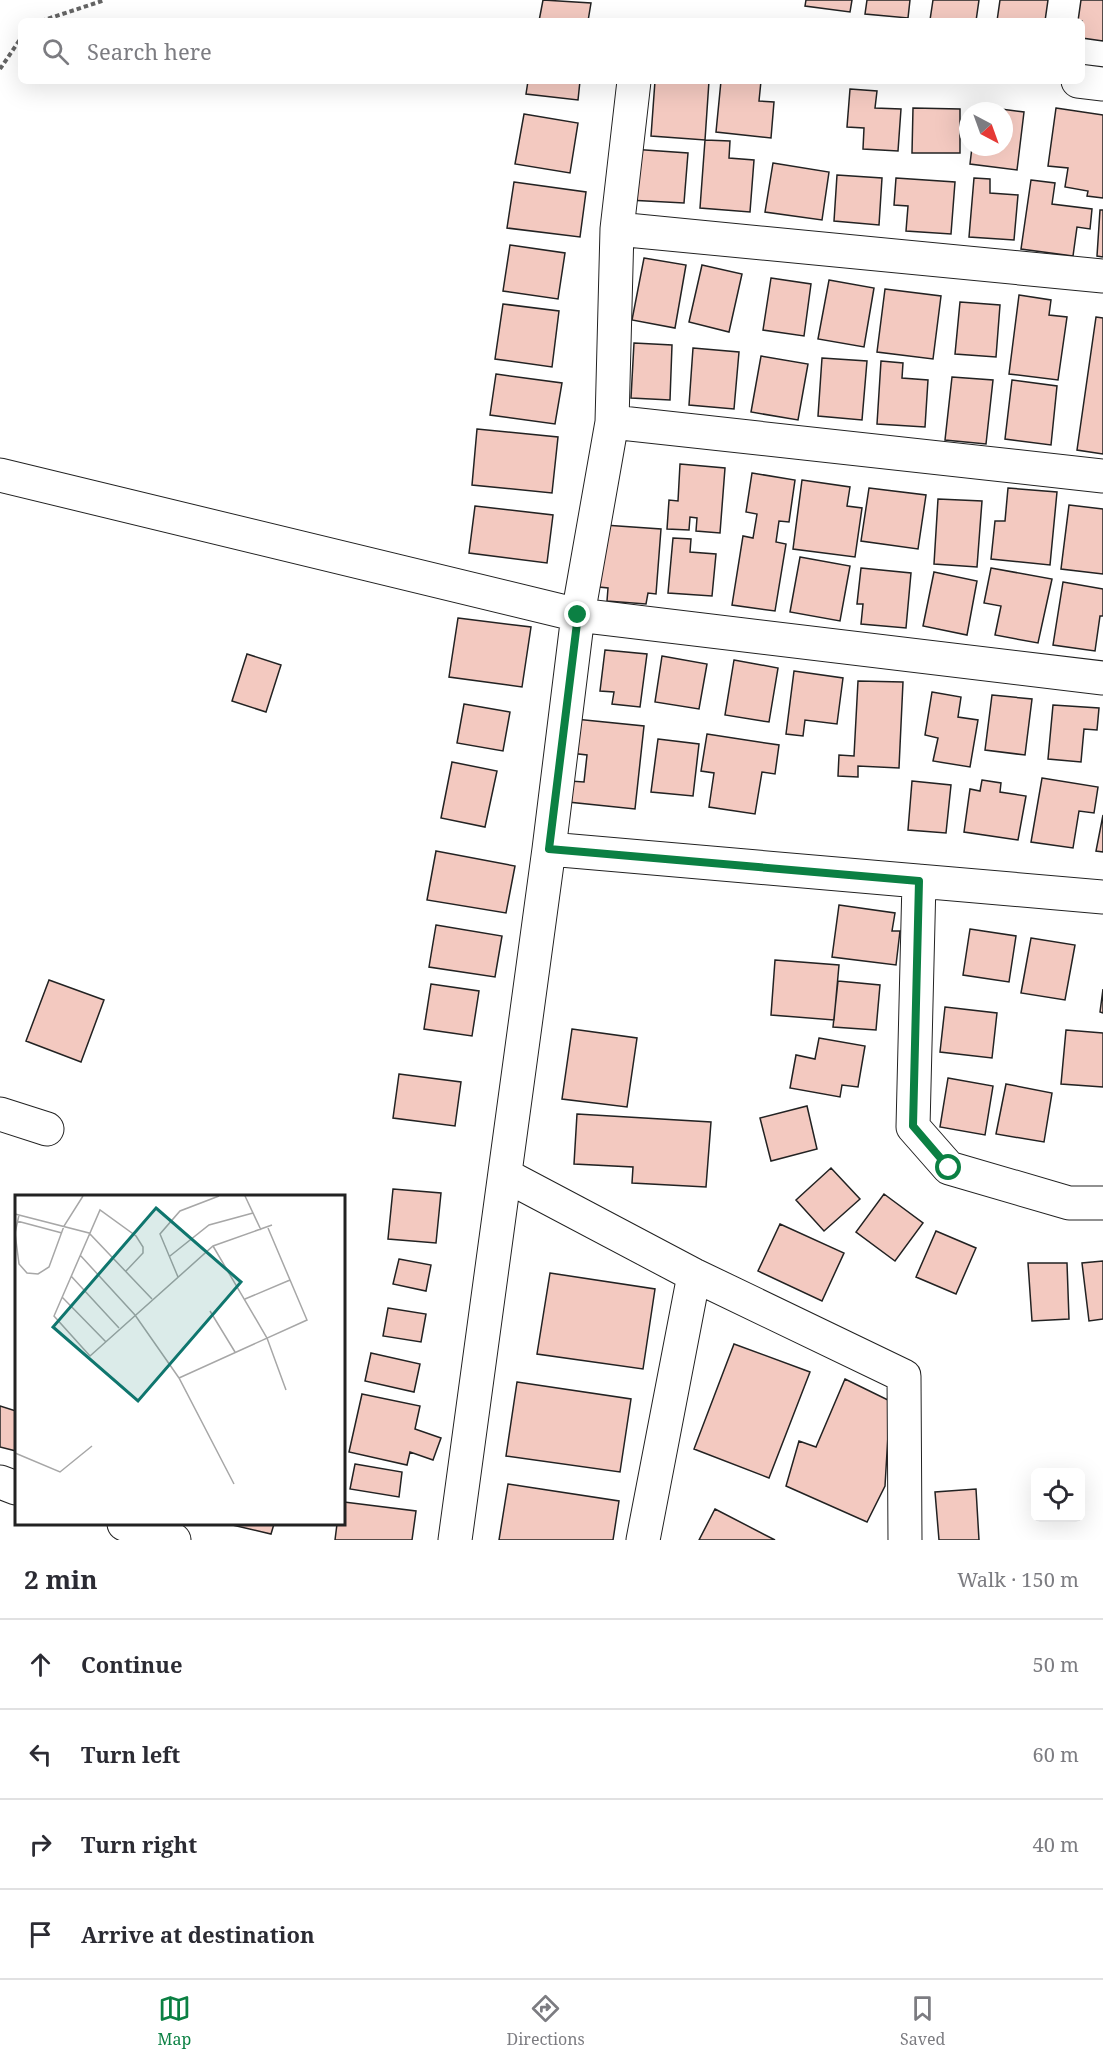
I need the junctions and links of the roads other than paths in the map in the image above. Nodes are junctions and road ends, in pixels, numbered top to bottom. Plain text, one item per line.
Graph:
1 (1085, 82) edge
2 (634, 84) edge
3 (1103, 84) edge
4 (617, 229) junction
5 (1103, 276) edge
6 (612, 422) junction
7 (0, 476) edge
8 (1103, 476) edge
9 (578, 615) junction
10 (1103, 678) edge
11 (549, 849) junction
12 (919, 881) junction
13 (1103, 897) edge
14 (0, 1114) edge
15 (47, 1129) dead end
16 (505, 1175) junction
17 (1103, 1203) edge
18 (694, 1275) junction
19 (0, 1482) edge
20 (15, 1488) edge
21 (127, 1525) edge
22 (174, 1540) edge
23 (455, 1540) edge
24 (644, 1540) edge
25 (905, 1540) edge

1 - 3 street
2 - 4 street
4 - 5 street
4 - 6 street
6 - 8 street
6 - 9 street
7 - 9 street
9 - 10 street
9 - 11 street
11 - 12 street
11 - 16 street
12 - 13 street
12 - 17 street
14 - 15 street
16 - 18 street
16 - 23 street
18 - 24 street
18 - 25 street
19 - 20 street
21 - 22 street

